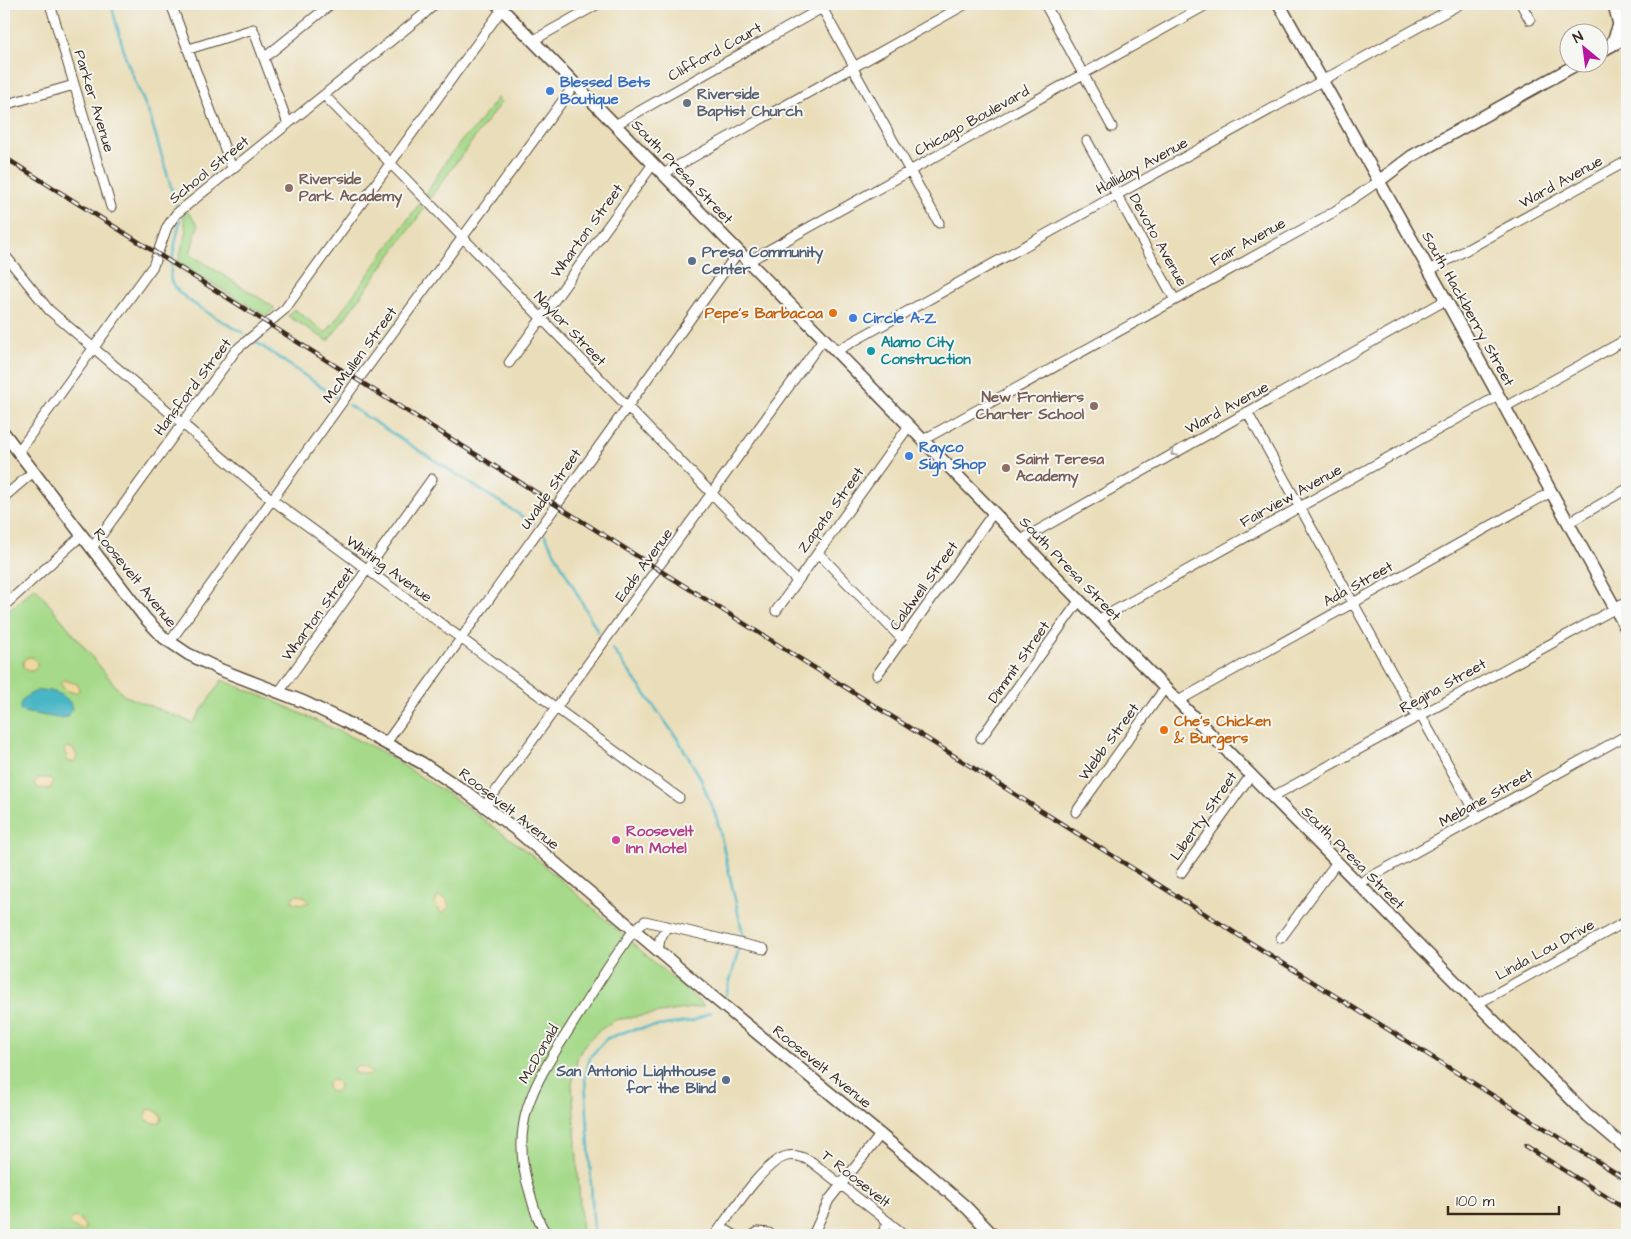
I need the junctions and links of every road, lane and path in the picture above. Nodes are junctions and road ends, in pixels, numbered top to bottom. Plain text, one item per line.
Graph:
1 (50, 4) edge
2 (172, 4) edge
3 (331, 4) edge
4 (435, 4) edge
5 (598, 4) edge
6 (966, 4) edge
7 (1045, 4) edge
8 (1208, 4) edge
9 (1279, 4) edge
10 (1460, 4) edge
11 (1521, 4) edge
12 (1614, 4) edge
13 (824, 5) edge
14 (499, 6) edge
15 (1530, 20) dead end
16 (1627, 37) edge
17 (532, 41) junction
18 (1610, 46) joint
19 (189, 49) junction
20 (264, 58) junction
21 (853, 67) junction
22 (1563, 72) edge
23 (1083, 74) junction
24 (1322, 81) junction
25 (575, 84) junction
26 (74, 85) junction
27 (324, 95) junction
28 (4, 105) edge
29 (288, 124) junction
30 (615, 125) junction
31 (1112, 127) dead end
32 (1086, 141) dead end
33 (1627, 161) edge
34 (390, 164) junction
35 (653, 164) junction
36 (232, 168) junction
37 (910, 171) junction
38 (662, 174) junction
39 (1379, 181) junction
40 (1118, 195) junction
41 (111, 207) dead end
42 (939, 224) dead end
43 (462, 238) junction
44 (739, 252) junction
45 (4, 254) edge
46 (749, 261) junction
47 (1430, 270) junction
48 (1175, 300) junction
49 (1446, 300) junction
50 (541, 318) junction
51 (824, 338) junction
52 (1627, 339) edge
53 (94, 350) junction
54 (836, 351) junction
55 (509, 364) dead end
56 (1498, 396) junction
57 (627, 406) junction
58 (1505, 407) junction
59 (1247, 412) junction
60 (182, 425) junction
61 (910, 426) junction
62 (4, 433) edge
63 (923, 440) junction
64 (18, 452) junction
65 (33, 472) junction
66 (432, 479) dead end
67 (1627, 489) edge
68 (1551, 492) junction
69 (712, 493) junction
70 (4, 498) edge
71 (272, 499) junction
72 (1299, 507) junction
73 (994, 512) junction
74 (1568, 523) junction
75 (82, 535) junction
76 (1021, 540) junction
77 (92, 548) junction
78 (818, 553) junction
79 (366, 570) junction
80 (798, 581) junction
81 (1079, 601) junction
82 (1627, 602) edge
83 (1352, 603) junction
84 (4, 606) edge
85 (1615, 608) junction
86 (776, 611) dead end
87 (1098, 620) junction
88 (1627, 630) edge
89 (461, 639) junction
90 (903, 640) junction
91 (169, 643) junction
92 (877, 675) dead end
93 (1164, 688) junction
94 (279, 692) junction
95 (1178, 701) junction
96 (557, 708) junction
97 (1418, 715) junction
98 (1627, 735) edge
99 (981, 738) dead end
100 (386, 743) junction
101 (1250, 775) junction
102 (1272, 797) junction
103 (679, 798) dead end
104 (485, 806) junction
105 (1076, 812) dead end
106 (1478, 818) junction
107 (1337, 862) junction
108 (1181, 873) dead end
109 (1358, 884) junction
110 (1627, 921) edge
111 (667, 926) junction
112 (634, 930) junction
113 (1281, 938) dead end
114 (764, 949) dead end
115 (658, 951) junction
116 (1477, 1004) junction
117 (881, 1134) junction
118 (1627, 1149) edge
119 (841, 1184) junction
120 (888, 1222) junction
121 (721, 1227) junction
122 (769, 1234) dead end
123 (547, 1235) edge
124 (715, 1235) edge
125 (734, 1235) edge
126 (753, 1235) edge
127 (813, 1235) edge
128 (881, 1235) edge
129 (905, 1235) edge
130 (993, 1235) edge

1 - 26 street, Parker Avenue
2 - 19 street
3 - 20 street
4 - 27 street, School Street
5 - 17 street
6 - 21 street
7 - 23 street
8 - 23 street, Chicago Boulevard
9 - 24 main road, South Hackberry Street
10 - 24 street, Halliday Avenue
11 - 15 street
12 - 18 main road
13 - 21 street
13 - 30 street, Clifford Court
14 - 17 main road, South Presa Street
14 - 34 street, Hansford Street
16 - 18 main road
17 - 25 main road, South Presa Street
19 - 20 street
19 - 36 street
20 - 29 street
21 - 37 street
21 - 38 street
22 - 39 main road, Fair Avenue
23 - 31 street
23 - 37 street, Chicago Boulevard
24 - 39 main road, South Hackberry Street
24 - 40 street, Halliday Avenue
25 - 30 main road, South Presa Street
25 - 43 street, McMullen Street
26 - 28 street
26 - 41 street, Parker Avenue
27 - 29 street, School Street
27 - 34 street, Naylor Street
29 - 36 street, School Street
30 - 35 main road, South Presa Street
32 - 40 street, Devoto Avenue
33 - 47 street, Ward Avenue
34 - 43 street, Naylor Street
34 - 60 street, Hansford Street
35 - 38 main road, South Presa Street
35 - 50 street, Wharton Street
36 - 53 street, School Street
37 - 42 street
37 - 46 street, Chicago Boulevard
38 - 44 main road, South Presa Street
39 - 47 main road, South Hackberry Street
39 - 48 street, Fair Avenue
40 - 48 street, Devoto Avenue
40 - 54 street, Halliday Avenue
43 - 50 street, Naylor Street
43 - 71 street, McMullen Street
44 - 46 main road, South Presa Street
44 - 57 street, Uvalde Street
45 - 53 street, Whiting Avenue
46 - 51 main road, South Presa Street
47 - 49 main road, South Hackberry Street
48 - 63 street, Fair Avenue
49 - 56 main road, South Hackberry Street
49 - 59 street, Ward Avenue
50 - 55 street, Wharton Street
50 - 57 street, Naylor Street
51 - 54 main road, South Presa Street
51 - 69 street, Eads Avenue
52 - 58 street
53 - 60 street, Whiting Avenue
53 - 64 street, School Street
54 - 61 main road, South Presa Street
56 - 58 main road, South Hackberry Street
56 - 72 street, Fairview Avenue
57 - 69 street, Naylor Street
57 - 89 street, Uvalde Street
58 - 68 main road, South Hackberry Street
59 - 72 street
59 -> 76 street, Ward Avenue
60 - 71 street, Whiting Avenue
60 - 77 street, Hansford Street
61 - 63 main road, South Presa Street
61 - 78 street, Zapata Street
62 - 64 main road, Roosevelt Avenue
63 - 73 main road, South Presa Street
64 - 65 main road, Roosevelt Avenue
65 - 70 street
65 - 75 main road, Roosevelt Avenue
66 - 79 street, Wharton Street
67 - 74 street
68 - 74 main road, South Hackberry Street
68 - 83 street, Ada Street
69 - 80 street, Naylor Street
69 - 96 street, Eads Avenue
71 - 79 street, Whiting Avenue
71 - 91 street, McMullen Street
72 - 83 street
72 - 87 street, Fairview Avenue
73 - 76 main road, South Presa Street
73 - 90 street, Caldwell Street
74 - 85 main road, South Hackberry Street
75 - 77 main road, Roosevelt Avenue
75 - 84 street
76 - 81 main road, South Presa Street
77 - 91 main road, Roosevelt Avenue
78 - 80 street, Zapata Street
78 - 90 street
79 - 89 street, Whiting Avenue
79 - 94 street, Wharton Street
80 - 86 street, Zapata Street
81 - 87 main road, South Presa Street
81 - 99 street, Dimmit Street
82 - 85 street, Regina Street
83 - 95 street, Ada Street
83 - 97 street
85 - 88 main road, South Hackberry Street
85 - 97 street, Regina Street
87 - 93 main road, South Presa Street
89 - 96 street, Whiting Avenue
89 - 100 street, Uvalde Street
90 - 92 street, Caldwell Street
91 - 94 main road, Roosevelt Avenue
93 - 95 main road, South Presa Street
93 - 105 street, Webb Street
94 - 100 main road, Roosevelt Avenue
95 - 101 main road, South Presa Street
96 - 103 street, Whiting Avenue
96 - 104 street, Eads Avenue
97 - 102 street, Regina Street
97 - 106 street
98 - 106 street, Mebane Street
100 - 104 main road, Roosevelt Avenue
101 - 102 main road, South Presa Street
101 - 108 street, Liberty Street
102 - 107 main road, South Presa Street
104 - 112 main road, Roosevelt Avenue
106 - 109 street, Mebane Street
107 - 109 main road, South Presa Street
107 - 113 street
109 - 116 main road, South Presa Street
110 - 116 street, Linda Lou Drive
111 - 112 street
111 - 114 street
111 - 115 street
112 - 115 main road, Roosevelt Avenue
112 - 123 street, McDonald
115 - 117 main road, Roosevelt Avenue
116 - 118 main road, South Presa Street
117 - 119 street
117 - 130 main road, Roosevelt Avenue
119 - 120 street, T Roosevelt
119 - 121 street, T Roosevelt
119 - 127 street
120 - 128 street, T Roosevelt
120 - 129 street, T Roosevelt
121 - 124 street, T Roosevelt
121 - 125 street
122 - 126 street

